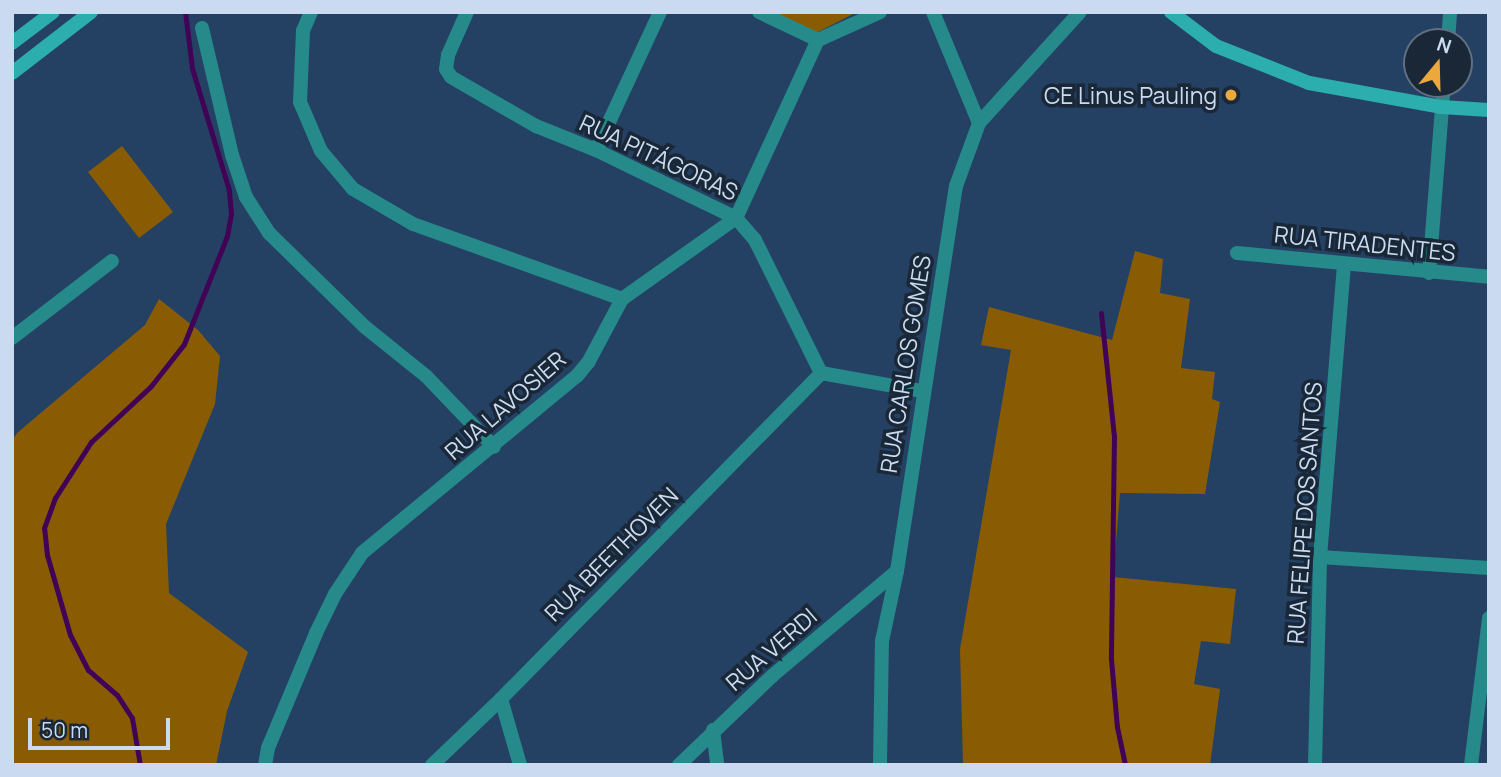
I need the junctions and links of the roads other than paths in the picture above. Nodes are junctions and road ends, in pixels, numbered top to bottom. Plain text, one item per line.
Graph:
1 (52, 12) edge
2 (91, 12) edge
3 (311, 12) edge
4 (467, 12) edge
5 (660, 12) edge
6 (759, 12) edge
7 (880, 12) edge
8 (933, 12) edge
9 (1080, 12) edge
10 (1171, 12) edge
11 (202, 28) dead end
12 (818, 40) junction
13 (12, 43) edge
14 (12, 73) edge
15 (1442, 98) edge
16 (1441, 107) junction
17 (1489, 110) edge
18 (979, 123) junction
19 (596, 150) junction
20 (736, 218) junction
21 (1237, 253) dead end
22 (112, 261) dead end
23 (1344, 265) junction
24 (1430, 273) junction
25 (1489, 277) edge
26 (622, 299) junction
27 (15, 330) edge
28 (821, 373) junction
29 (922, 391) junction
30 (494, 447) junction
31 (1320, 557) junction
32 (1489, 568) edge
33 (897, 571) junction
34 (1489, 618) edge
35 (501, 699) junction
36 (713, 730) junction
37 (265, 765) edge
38 (432, 765) edge
39 (520, 765) edge
40 (679, 765) edge
41 (717, 765) edge
42 (880, 765) edge
43 (1315, 765) edge
44 (1471, 765) edge

1 - 13 street
2 - 14 street
3 - 26 street
4 - 19 street, RUA PITÁGORAS
5 - 19 street
6 - 12 street
7 - 12 street
8 - 18 street
9 - 18 street, RUA CARLOS GOMES
10 - 16 street
11 - 30 street
12 - 20 street, RUA LAVOSIER
15 - 16 street
16 - 17 street
16 - 24 street
18 - 29 street, RUA CARLOS GOMES
19 - 20 street, RUA PITÁGORAS
20 - 26 street, RUA LAVOSIER
20 - 28 street, RUA PITÁGORAS
21 - 23 street, RUA TIRADENTES
22 - 27 street
23 - 24 street, RUA TIRADENTES
23 - 31 street, RUA FELIPE DOS SANTOS
24 - 25 street, RUA TIRADENTES
26 - 30 street, RUA LAVOSIER
28 - 29 street
28 - 35 street, RUA BEETHOVEN
29 - 33 street, RUA CARLOS GOMES
30 - 37 street, RUA LAVOSIER
31 - 32 street
31 - 43 street, RUA FELIPE DOS SANTOS
33 - 36 street, RUA VERDI
33 - 42 street, RUA CARLOS GOMES
34 - 44 street
35 - 38 street, RUA BEETHOVEN
35 - 39 street
36 - 40 street, RUA VERDI
36 - 41 street

